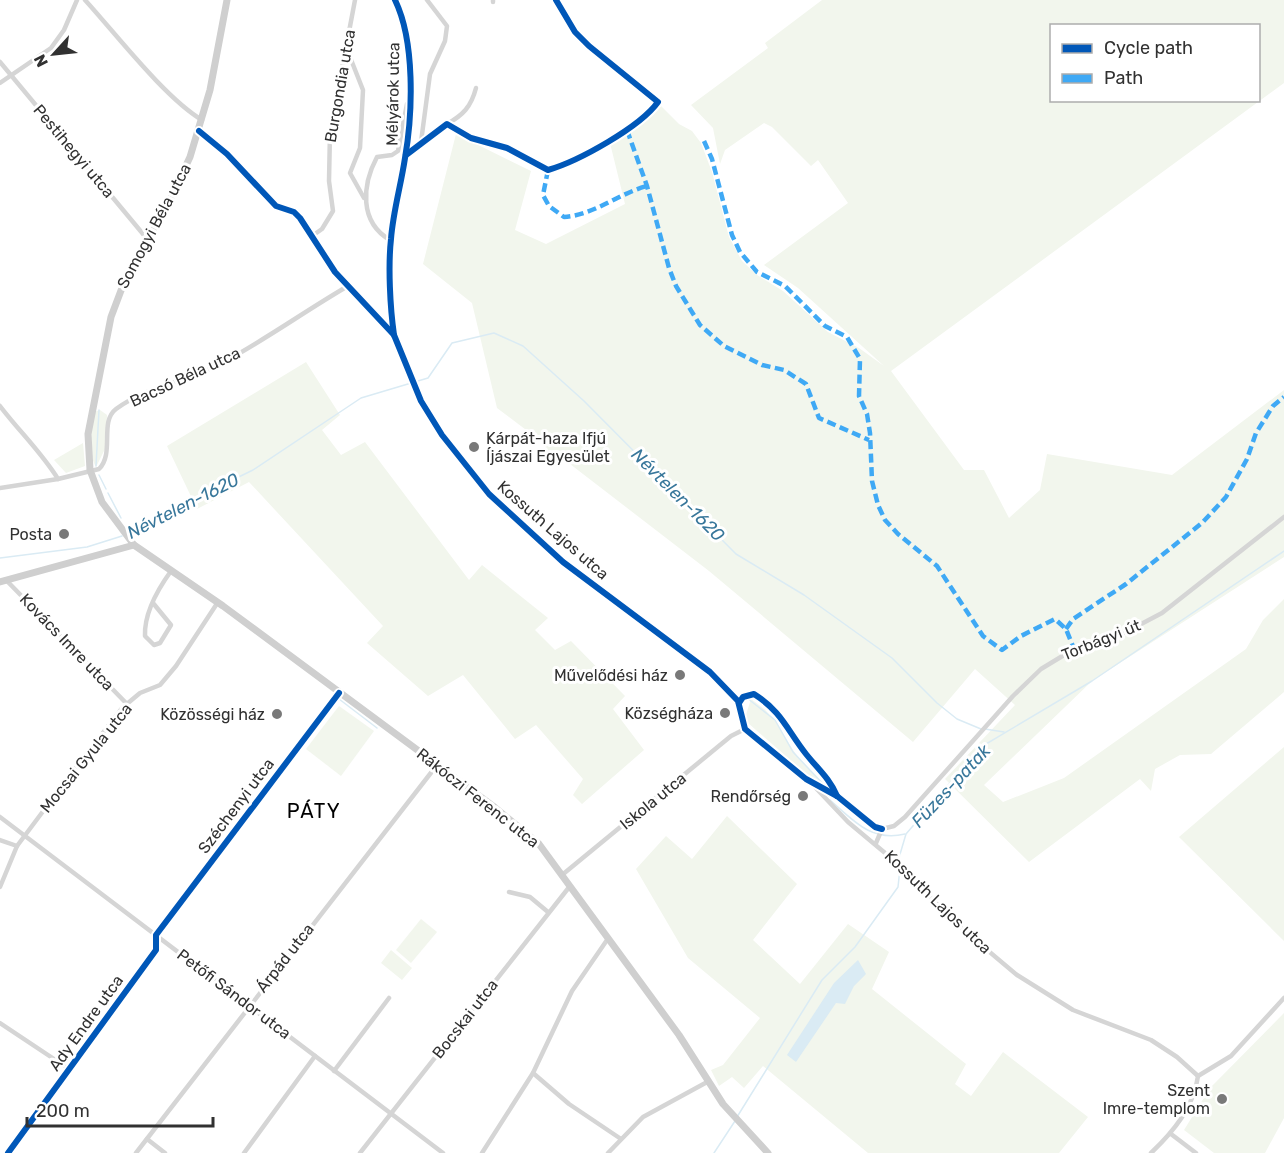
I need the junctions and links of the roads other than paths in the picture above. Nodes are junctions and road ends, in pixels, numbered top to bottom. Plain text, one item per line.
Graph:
1 (76, 0) edge
2 (85, 0) edge
3 (227, 0) edge
4 (356, 0) edge
5 (395, 0) edge
6 (427, 0) edge
7 (556, 0) edge
8 (348, 52) junction
9 (0, 62) edge
10 (12, 77) junction
11 (0, 83) edge
12 (476, 88) dead end
13 (408, 90) junction
14 (202, 120) junction
15 (447, 124) junction
16 (200, 131) junction
17 (421, 142) junction
18 (406, 155) junction
19 (364, 198) junction
20 (312, 236) junction
21 (148, 240) junction
22 (390, 240) junction
23 (348, 286) junction
24 (394, 335) junction
25 (0, 406) edge
26 (90, 470) junction
27 (58, 479) junction
28 (0, 488) edge
29 (1284, 517) edge
30 (112, 519) joint
31 (132, 543) junction
32 (171, 571) junction
33 (4, 582) edge
34 (218, 602) junction
35 (153, 603) junction
36 (339, 693) junction
37 (739, 703) junction
38 (126, 704) junction
39 (745, 729) junction
40 (437, 765) junction
41 (811, 782) junction
42 (837, 796) junction
43 (0, 817) edge
44 (882, 829) junction
45 (24, 835) junction
46 (0, 840) edge
47 (876, 843) junction
48 (17, 846) junction
49 (562, 875) junction
50 (570, 886) junction
51 (0, 887) edge
52 (509, 892) dead end
53 (548, 912) junction
54 (156, 935) junction
55 (607, 940) junction
56 (389, 998) dead end
57 (1284, 998) edge
58 (249, 1006) junction
59 (0, 1023) edge
60 (315, 1056) junction
61 (69, 1069) junction
62 (334, 1071) junction
63 (532, 1073) junction
64 (1198, 1076) junction
65 (709, 1081) junction
66 (391, 1113) junction
67 (1171, 1134) junction
68 (147, 1139) junction
69 (621, 1139) junction
70 (8, 1153) edge
71 (136, 1153) edge
72 (165, 1153) edge
73 (244, 1153) edge
74 (360, 1153) edge
75 (443, 1153) edge
76 (482, 1153) edge
77 (608, 1153) edge
78 (768, 1153) edge
79 (1151, 1153) edge
80 (1196, 1153) edge

1 - 10 street
2 - 14 street
3 - 14 main road, Somogyi Béla utca
4 - 8 street, Burgondia utca
5 - 13 street, Mélyárok utca
6 - 17 street, Mélyárok utca
7 - 15 street
8 - 19 street
8 - 20 street, Burgondia utca
9 - 10 street, Pestihegyi utca
10 - 11 street
10 - 21 street, Pestihegyi utca
12 - 15 street, Mélyárok utca
13 - 18 street, Mélyárok utca
13 - 19 street
14 - 16 main road, Somogyi Béla utca
15 - 17 street, Mélyárok utca
16 - 20 street
16 - 21 main road, Somogyi Béla utca
17 - 18 street, Mélyárok utca
18 - 22 street, Mélyárok utca
19 - 22 street
20 - 23 street
21 - 26 main road, Somogyi Béla utca
22 - 24 street, Mélyárok utca
23 - 24 street, Kossuth Lajos utca
23 - 26 street, Bacsó Béla utca
24 - 37 street, Kossuth Lajos utca
25 - 27 street
26 - 27 street
26 - 30 main road, Somogyi Béla utca
27 - 28 street
29 - 44 street, Torbágyi út
30 - 31 main road, Rákóczi Ferenc utca
31 - 32 main road, Rákóczi Ferenc utca
31 - 33 main road
32 - 34 main road, Rákóczi Ferenc utca
32 - 35 street
33 - 38 street, Kovács Imre utca
34 - 36 main road, Rákóczi Ferenc utca
34 - 38 street, Mocsai Gyula utca
35 - 35 street
36 - 40 main road, Rákóczi Ferenc utca
36 - 54 street, Széchenyi utca
37 - 39 street
37 - 42 street, Kossuth Lajos utca
38 - 45 street, Mocsai Gyula utca
39 - 41 street, Kossuth Lajos utca
39 - 49 street, Iskola utca
40 - 49 main road, Rákóczi Ferenc utca
40 - 58 street, Árpád utca
41 - 42 street, Kossuth Lajos utca
41 - 47 street, Kossuth Lajos utca
42 - 44 street, Kossuth Lajos utca
43 - 45 street, Petőfi Sándor utca
44 - 47 street, Kossuth Lajos utca
45 - 48 street, Mocsai Gyula utca
45 - 54 street, Petőfi Sándor utca
46 - 48 street
47 - 64 street, Kossuth Lajos utca
48 - 51 street, Mocsai Gyula utca
49 - 50 main road, Rákóczi Ferenc utca
50 - 53 street, Bocskai utca
50 - 55 main road, Rákóczi Ferenc utca
52 - 53 street
53 - 66 street, Bocskai utca
54 - 58 street, Petőfi Sándor utca
54 - 61 street, Ady Endre utca
55 - 63 street
55 - 65 main road, Rákóczi Ferenc utca
56 - 62 street
57 - 64 street
58 - 60 street, Petőfi Sándor utca
58 - 68 street, Árpád utca
59 - 61 street
60 - 62 street, Petőfi Sándor utca
60 - 73 street
61 - 70 street, Ady Endre utca
62 - 66 street, Petőfi Sándor utca
63 - 69 street
63 - 76 street
64 - 67 street
65 - 69 street
65 - 78 main road, Rákóczi Ferenc utca
66 - 74 street, Bocskai utca
66 - 75 street, Petőfi Sándor utca
67 - 79 street
67 - 80 street
68 - 71 street, Árpád utca
68 - 72 street
69 - 77 street

